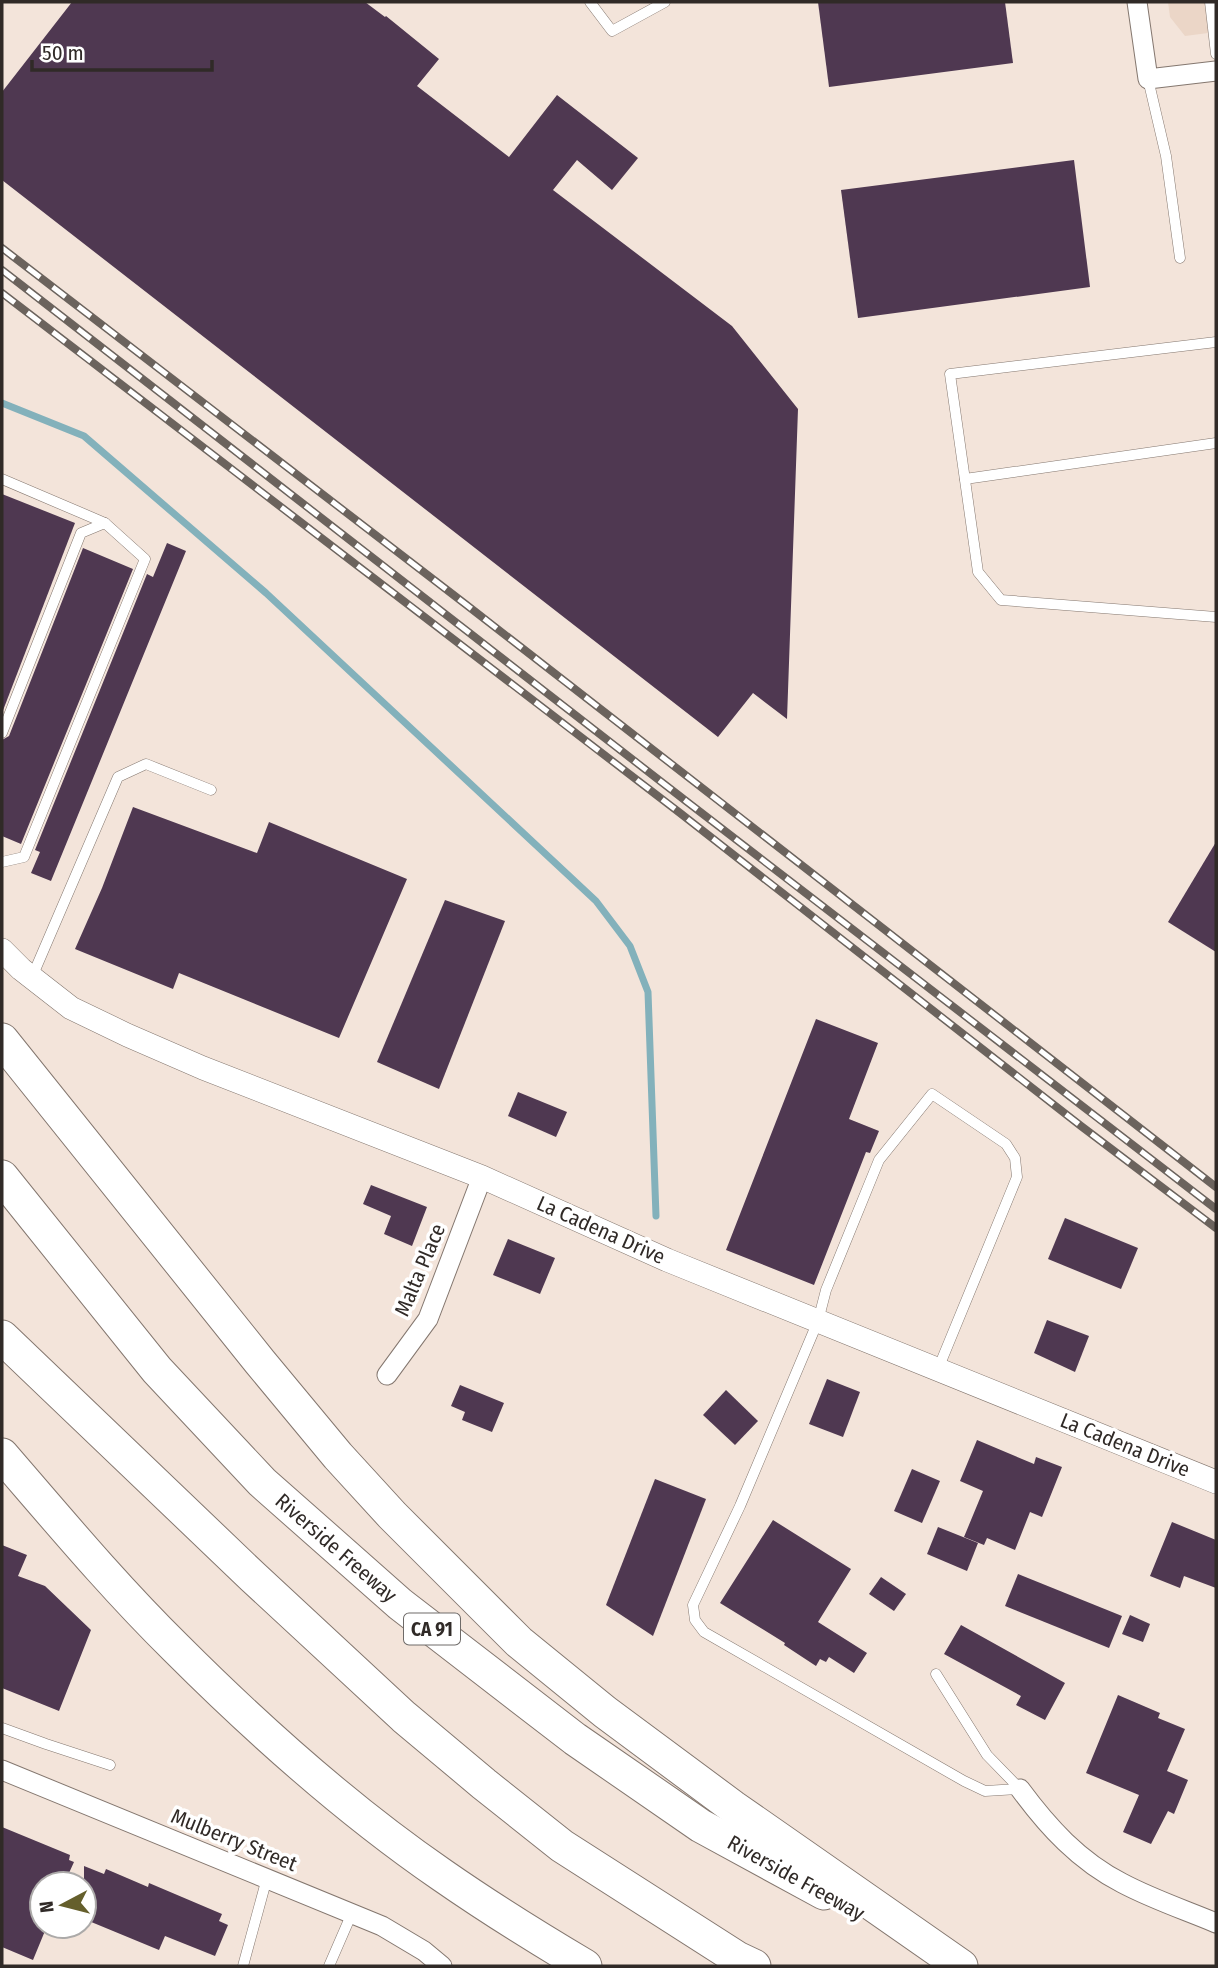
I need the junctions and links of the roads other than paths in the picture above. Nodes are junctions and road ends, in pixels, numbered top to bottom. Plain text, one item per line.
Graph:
1 (590, 2) edge
2 (665, 2) edge
3 (1138, 2) edge
4 (1210, 2) edge
5 (1216, 54) edge
6 (1216, 71) edge
7 (1148, 79) junction
8 (1180, 258) dead end
9 (1216, 342) edge
10 (1216, 443) edge
11 (2, 479) edge
12 (965, 479) junction
13 (105, 523) junction
14 (1216, 617) edge
15 (2, 733) edge
16 (211, 790) dead end
17 (2, 862) edge
18 (2, 950) edge
19 (32, 977) junction
20 (2, 1040) edge
21 (2, 1177) edge
22 (482, 1177) junction
23 (818, 1321) junction
24 (2, 1337) edge
25 (938, 1369) junction
26 (387, 1375) dead end
27 (2, 1455) edge
28 (1216, 1482) edge
29 (936, 1674) dead end
30 (2, 1728) edge
31 (110, 1765) dead end
32 (2, 1770) edge
33 (1020, 1789) junction
34 (267, 1878) junction
35 (352, 1913) junction
36 (1216, 1923) edge
37 (243, 1966) edge
38 (330, 1966) edge
39 (442, 1966) edge
40 (585, 1966) edge
41 (754, 1966) edge
42 (959, 1966) edge

1 - 2 lane
3 - 7 street
4 - 5 lane
6 - 7 street
7 - 8 lane
9 - 12 lane
10 - 12 lane
11 - 13 lane
12 - 14 lane
13 - 15 lane
13 - 17 lane
16 - 19 lane
18 - 19 street, La Cadena Drive
19 - 22 street, La Cadena Drive
20 - 42 highway
21 - 42 highway, Riverside Freeway / CA 91
22 - 23 street, La Cadena Drive
22 - 26 street, Malta Place
23 - 25 street, La Cadena Drive
23 - 25 lane
23 - 33 lane
24 - 41 highway
25 - 28 street, La Cadena Drive
27 - 40 highway
29 - 33 lane
30 - 31 lane
32 - 34 street, Mulberry Street
33 - 36 street
34 - 35 street, Mulberry Street
34 - 37 lane
35 - 38 lane
35 - 39 street, Mulberry Street

